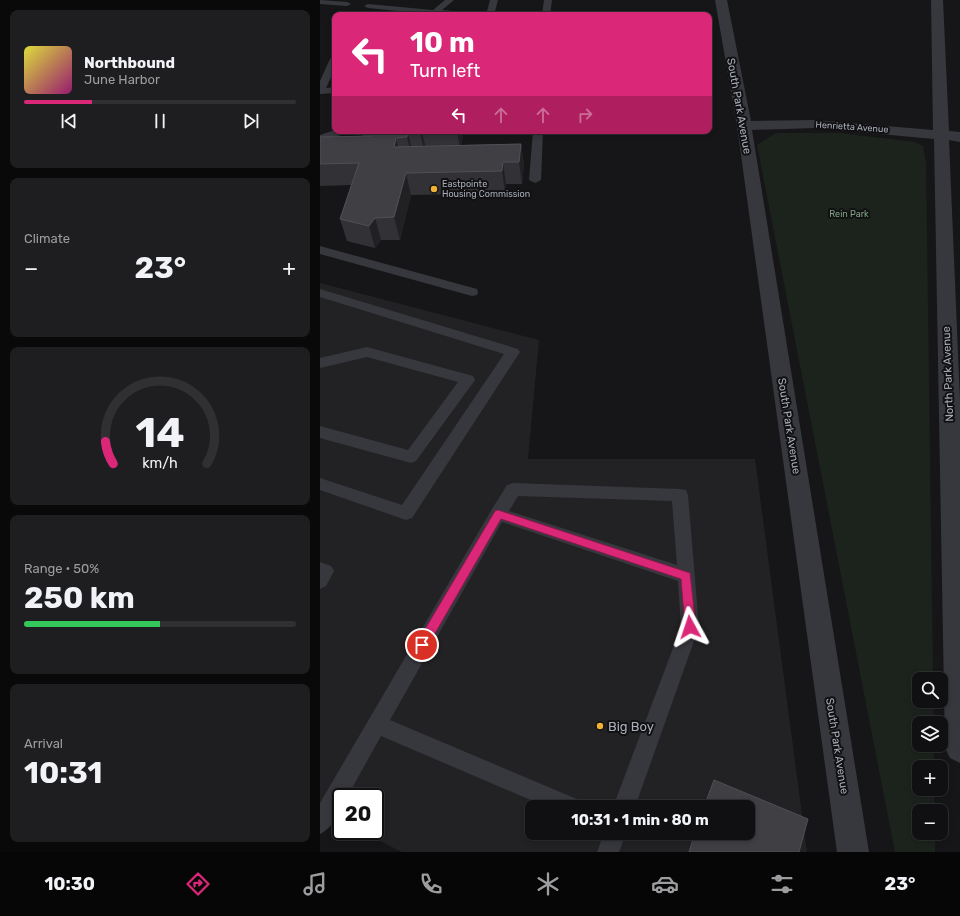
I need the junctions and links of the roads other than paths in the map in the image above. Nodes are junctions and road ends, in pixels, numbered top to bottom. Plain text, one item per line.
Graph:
1 (450, 0) edge
2 (494, 0) edge
3 (548, 0) edge
4 (721, 0) edge
5 (937, 0) edge
6 (320, 2) edge
7 (347, 4) dead end
8 (368, 6) dead end
9 (435, 12) joint
10 (491, 12) edge
11 (546, 12) edge
12 (332, 65) edge
13 (332, 90) edge
14 (320, 91) edge
15 (320, 91) edge
16 (744, 126) junction
17 (334, 134) edge
18 (538, 134) edge
19 (950, 136) edge
20 (320, 138) edge
21 (535, 180) dead end
22 (320, 250) edge
23 (472, 292) dead end
24 (320, 293) edge
25 (320, 363) edge
26 (320, 432) edge
27 (320, 484) edge
28 (498, 514) junction
29 (320, 569) edge
30 (686, 576) junction
31 (320, 581) edge
32 (960, 722) edge
33 (377, 724) junction
34 (960, 748) edge
35 (556, 800) edge
36 (627, 800) edge
37 (320, 822) edge
38 (612, 840) edge
39 (608, 852) edge
40 (853, 852) edge

1 - 9 lane
2 - 10 lane
3 - 11 lane
4 - 16 street, South Park Avenue
5 - 19 street, North Park Avenue
6 - 7 lane
8 - 9 lane
12 - 15 lane
13 - 14 lane
16 - 19 street, Henrietta Avenue
16 - 40 street, South Park Avenue
17 - 20 lane
18 - 21 lane
19 - 32 street, North Park Avenue
22 - 23 lane
24 - 27 lane
25 - 26 lane
28 - 30 lane
28 - 30 lane
28 - 33 lane
29 - 31 lane
30 - 36 lane
32 - 34 street, North Park Avenue
33 - 35 lane
33 - 37 lane
38 - 39 lane

